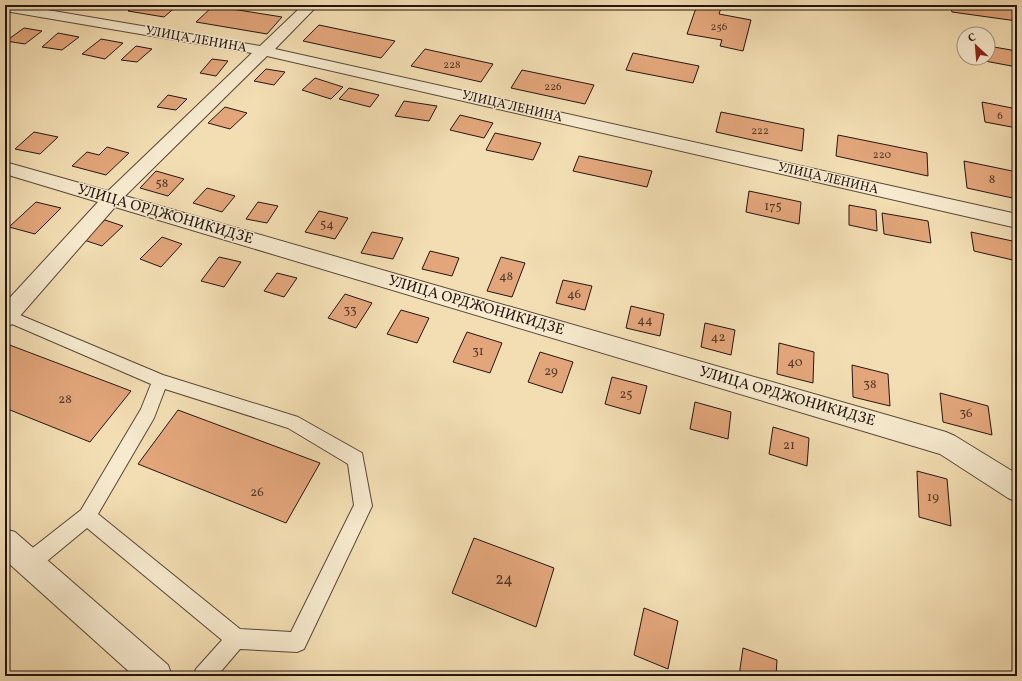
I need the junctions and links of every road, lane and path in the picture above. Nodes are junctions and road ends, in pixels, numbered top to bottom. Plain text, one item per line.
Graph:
1 (311, 5) edge
2 (5, 7) edge
3 (265, 51) junction
4 (5, 168) edge
5 (111, 199) junction
6 (1017, 221) edge
7 (6, 317) edge
8 (160, 381) junction
9 (1017, 489) edge
10 (87, 516) junction
11 (5, 542) edge
12 (28, 564) junction
13 (236, 639) junction
14 (158, 676) edge
15 (203, 676) edge

1 - 3 street
2 - 3 street, УЛИЦА ЛЕНИНА
3 - 5 street
3 - 6 street, УЛИЦА ЛЕНИНА
4 - 5 street, УЛИЦА ОРДЖОНИКИДЗЕ
5 - 7 street
5 - 9 street, УЛИЦА ОРДЖОНИКИДЗЕ
7 - 8 lane
8 - 10 lane
8 - 13 lane
10 - 12 lane
10 - 13 lane
11 - 12 street
12 - 14 street
13 - 15 lane

